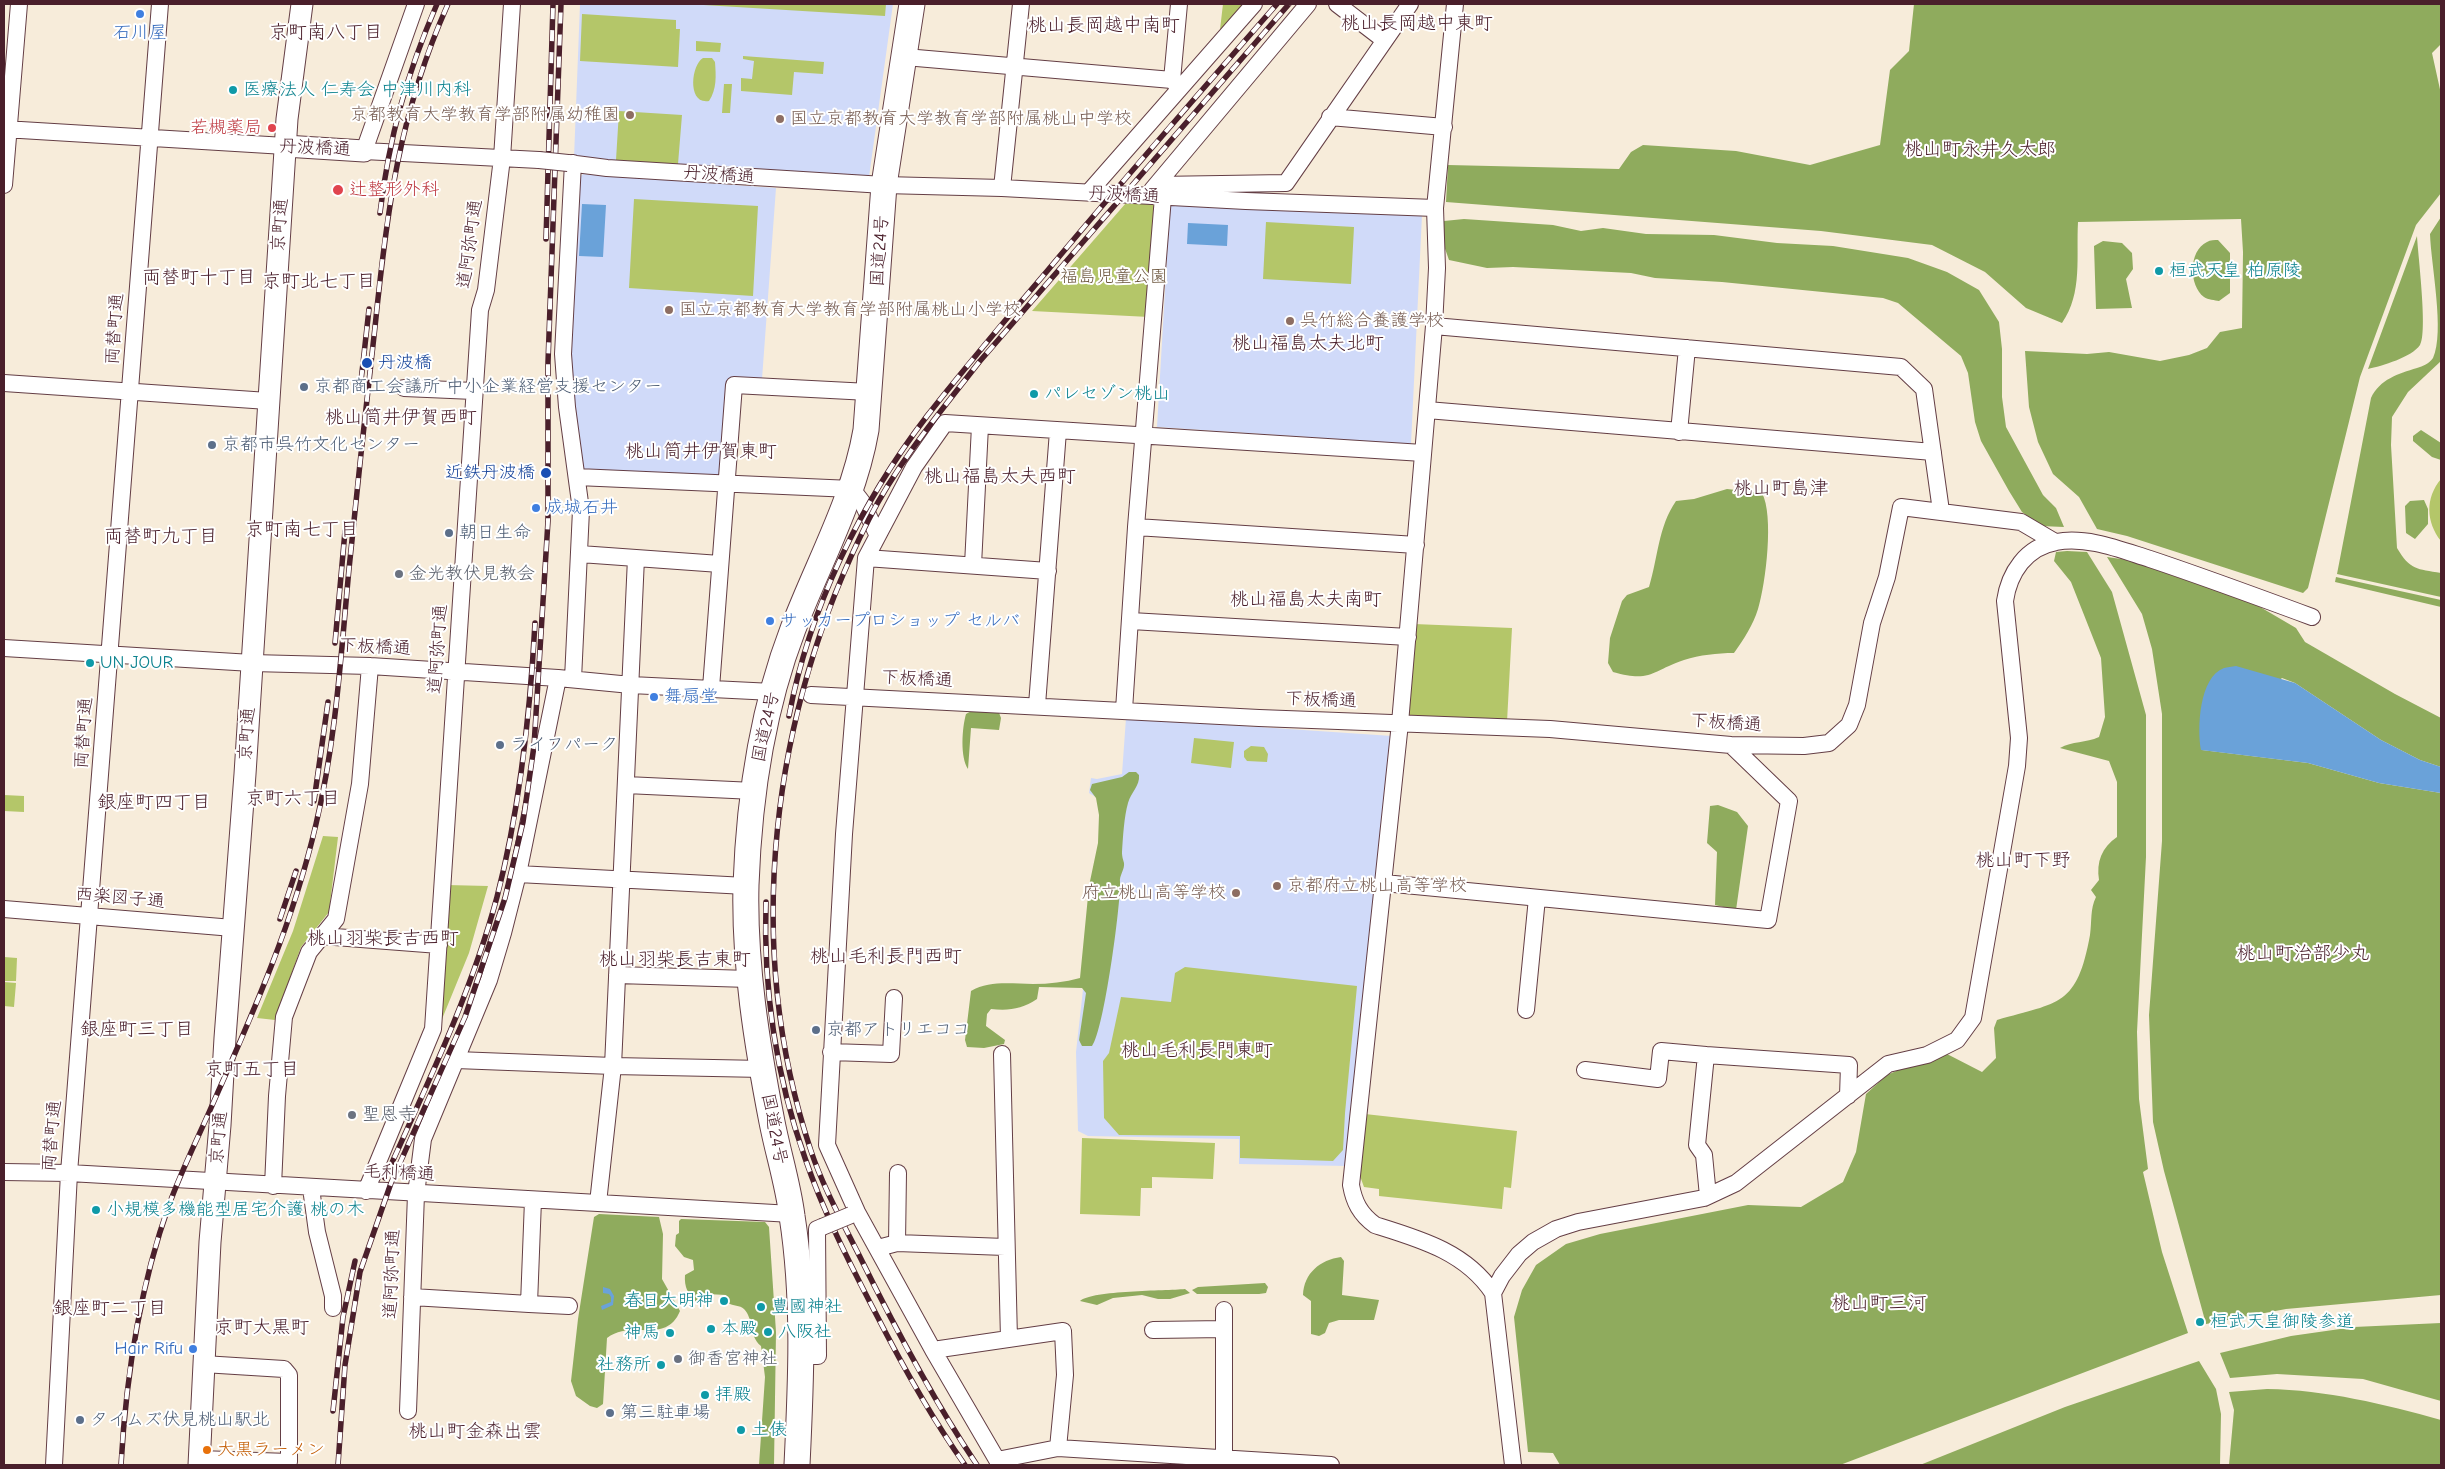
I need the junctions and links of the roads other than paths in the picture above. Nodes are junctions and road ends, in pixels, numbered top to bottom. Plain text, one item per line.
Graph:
1 (19, 4) edge
2 (160, 4) edge
3 (302, 4) edge
4 (416, 4) edge
5 (512, 4) edge
6 (912, 4) edge
7 (1021, 4) edge
8 (1178, 4) edge
9 (1254, 4) edge
10 (1308, 4) edge
11 (1337, 4) edge
12 (1410, 4) edge
13 (1455, 4) edge
14 (1384, 40) junction
15 (905, 57) junction
16 (1015, 68) junction
17 (1175, 84) junction
18 (1330, 117) junction
19 (1444, 128) junction
20 (6, 129) edge
21 (149, 139) junction
22 (285, 146) junction
23 (364, 151) junction
24 (502, 158) junction
25 (571, 163) junction
26 (4, 184) edge
27 (884, 185) junction
28 (1002, 188) junction
29 (1090, 192) junction
30 (1155, 192) junction
31 (1435, 208) junction
32 (1434, 326) junction
33 (1687, 348) junction
34 (4, 383) edge
35 (404, 388) dead end
36 (474, 391) junction
37 (131, 392) junction
38 (869, 392) junction
39 (268, 401) junction
40 (1427, 410) junction
41 (980, 426) junction
42 (1058, 431) junction
43 (1679, 432) junction
44 (1144, 435) junction
45 (1933, 452) junction
46 (1423, 453) junction
47 (577, 477) junction
48 (726, 485) junction
49 (852, 489) junction
50 (1941, 511) junction
51 (1136, 527) junction
52 (877, 534) junction
53 (2055, 542) junction
54 (1416, 545) junction
55 (580, 554) junction
56 (636, 558) junction
57 (866, 558) junction
58 (720, 564) junction
59 (973, 565) junction
60 (1048, 570) junction
61 (2312, 617) dead end
62 (1131, 621) junction
63 (1408, 636) junction
64 (4, 648) edge
65 (109, 655) junction
66 (252, 663) junction
67 (370, 666) junction
68 (456, 672) junction
69 (566, 678) junction
70 (632, 685) junction
71 (711, 688) junction
72 (773, 692) junction
73 (811, 695) dead end
74 (854, 696) junction
75 (1037, 705) junction
76 (1124, 710) junction
77 (1400, 723) junction
78 (1731, 745) junction
79 (626, 785) junction
80 (754, 791) junction
81 (518, 874) junction
82 (622, 880) junction
83 (1384, 882) junction
84 (746, 886) junction
85 (1538, 898) junction
86 (4, 909) edge
87 (91, 916) junction
88 (233, 928) junction
89 (322, 936) junction
90 (439, 945) junction
91 (617, 975) junction
92 (749, 979) junction
93 (894, 998) dead end
94 (1526, 1010) dead end
95 (831, 1052) junction
96 (1002, 1054) dead end
97 (1706, 1055) junction
98 (456, 1060) junction
99 (613, 1066) junction
100 (763, 1069) junction
101 (1585, 1070) dead end
102 (1848, 1096) junction
103 (4, 1172) edge
104 (69, 1173) junction
105 (898, 1173) dead end
106 (215, 1182) junction
107 (273, 1186) junction
108 (311, 1188) junction
109 (366, 1191) junction
110 (416, 1194) junction
111 (1708, 1196) junction
112 (534, 1200) junction
113 (598, 1203) junction
114 (854, 1213) junction
115 (792, 1214) junction
116 (896, 1243) junction
117 (1005, 1247) junction
118 (878, 1248) junction
119 (1493, 1292) junction
120 (412, 1297) junction
121 (529, 1304) junction
122 (569, 1306) dead end
123 (332, 1308) dead end
124 (1224, 1310) dead end
125 (1224, 1329) junction
126 (1153, 1330) dead end
127 (1009, 1339) junction
128 (933, 1350) junction
129 (802, 1356) junction
130 (203, 1364) junction
131 (408, 1411) dead end
132 (1058, 1448) junction
133 (199, 1462) edge
134 (1224, 1462) edge
135 (998, 1463) edge
136 (54, 1465) edge
137 (797, 1465) edge
138 (1331, 1465) edge
139 (1512, 1465) edge

1 - 20 street
2 - 21 street, 両替町通
3 - 22 main road, 京町通
4 - 23 street
5 - 24 street, 道阿弥町通
6 - 15 highway, 国道24号
7 - 16 street
8 - 17 street
9 - 17 street
10 - 30 street
11 - 14 street
12 - 14 street
13 - 19 street
14 - 18 street
15 - 16 street
15 - 27 highway, 国道24号
16 - 17 street
16 - 28 street
17 - 29 street
18 - 19 street
18 - 30 street
19 - 31 street
20 - 21 street, 丹波橋通
20 - 26 street
21 - 22 street, 丹波橋通
21 - 37 street, 両替町通
22 - 23 main road, 丹波橋通
22 - 39 main road, 京町通
23 - 24 street, 丹波橋通
24 - 25 street, 丹波橋通, bridge
24 - 36 street, 道阿弥町通
25 - 27 street, 丹波橋通
25 - 47 street, 道阿弥町通
27 - 28 street, 丹波橋通
27 - 38 highway, 国道24号
28 - 29 street, 丹波橋通
29 - 30 street, 丹波橋通
30 - 31 street, 丹波橋通
30 - 44 street
31 - 32 street
32 - 33 street
32 - 40 street
33 - 43 street
33 - 45 street
34 - 37 street
35 - 36 street
36 - 68 street, 道阿弥町通
37 - 39 street
37 - 65 street, 両替町通
38 - 48 street
38 - 49 highway, 国道24号
39 - 66 main road, 京町通
40 - 43 street
40 - 46 street
41 - 42 street
41 - 52 street
41 - 59 street
42 - 44 street
42 - 60 street
43 - 45 street
44 - 46 street
44 - 51 street
45 - 50 street
46 - 54 street
47 - 48 street
47 - 55 street, 道阿弥町通
48 - 49 street
48 - 58 street
49 - 52 street
49 - 72 highway, 国道24号
50 - 53 street
50 - 78 street, 下板橋通
51 - 54 street
51 - 62 street
52 - 57 street
53 - 61 street
53 - 102 street
54 - 63 street
55 - 56 street
55 - 69 street, 道阿弥町通
56 - 58 street
56 - 70 street
57 - 59 street
57 - 74 street
58 - 71 street
59 - 60 street
60 - 75 street
62 - 63 street
62 - 76 street
63 - 77 street
64 - 65 street, 下板橋通
65 - 66 street, 下板橋通
65 - 87 street, 両替町通
66 - 67 street, 下板橋通
66 - 88 main road, 京町通
67 - 68 street, 下板橋通
67 - 89 street
68 - 69 street, 下板橋通
68 - 90 street, 道阿弥町通
69 - 70 street, 下板橋通
69 - 81 street, 道阿弥町通
70 - 71 street, 下板橋通
70 - 79 street
71 - 72 street, 下板橋通
72 - 80 highway, 国道24号
73 - 74 street, 下板橋通
74 - 75 street, 下板橋通
74 - 95 street
75 - 76 street, 下板橋通
76 - 77 street, 下板橋通
77 - 78 street, 下板橋通
77 - 83 street
78 - 85 street
79 - 80 street
79 - 82 street
80 - 84 highway, 国道24号
81 - 82 street
81 - 98 street, 道阿弥町通
82 - 84 street
82 - 91 street
83 - 85 street
83 - 119 street
84 - 92 highway, 国道24号
85 - 94 street
86 - 87 street, 西楽図子通
87 - 88 street, 西楽図子通
87 - 104 street, 両替町通
88 - 106 main road, 京町通
89 - 90 street
89 - 107 street
90 - 109 street, 道阿弥町通
91 - 92 street
91 - 99 street
92 - 100 highway, 国道24号
93 - 95 street
95 - 114 street
96 - 117 street
97 - 101 street
97 - 102 street
97 - 111 street
98 - 99 street
98 - 110 street, 道阿弥町通
99 - 100 street
99 - 113 street
100 - 115 highway, 国道24号
102 - 111 street
103 - 104 street, 毛利橋通
104 - 106 street, 毛利橋通
104 - 136 street, 両替町通
105 - 116 street
106 - 107 street, 毛利橋通
106 - 130 main road, 京町通
107 - 108 street, 毛利橋通
108 - 109 street, 毛利橋通
108 - 123 street
109 - 110 street, 毛利橋通
110 - 112 street, 毛利橋通
110 - 120 street, 道阿弥町通
111 - 119 street
112 - 113 street, 毛利橋通
112 - 121 street
113 - 115 street, 毛利橋通
114 - 118 street
114 - 129 street, bridge
115 - 129 highway, 国道24号
116 - 117 street
116 - 118 street
117 - 127 street
118 - 128 street
119 - 139 street
120 - 121 street
120 - 131 street, 道阿弥町通
121 - 122 street
124 - 125 street
125 - 126 street
125 - 134 street
127 - 128 street
127 - 132 street
128 - 135 street
129 - 137 highway, 国道24号
130 - 133 main road, 京町通
130 - 133 street
132 - 134 street
132 - 135 street
134 - 138 street

